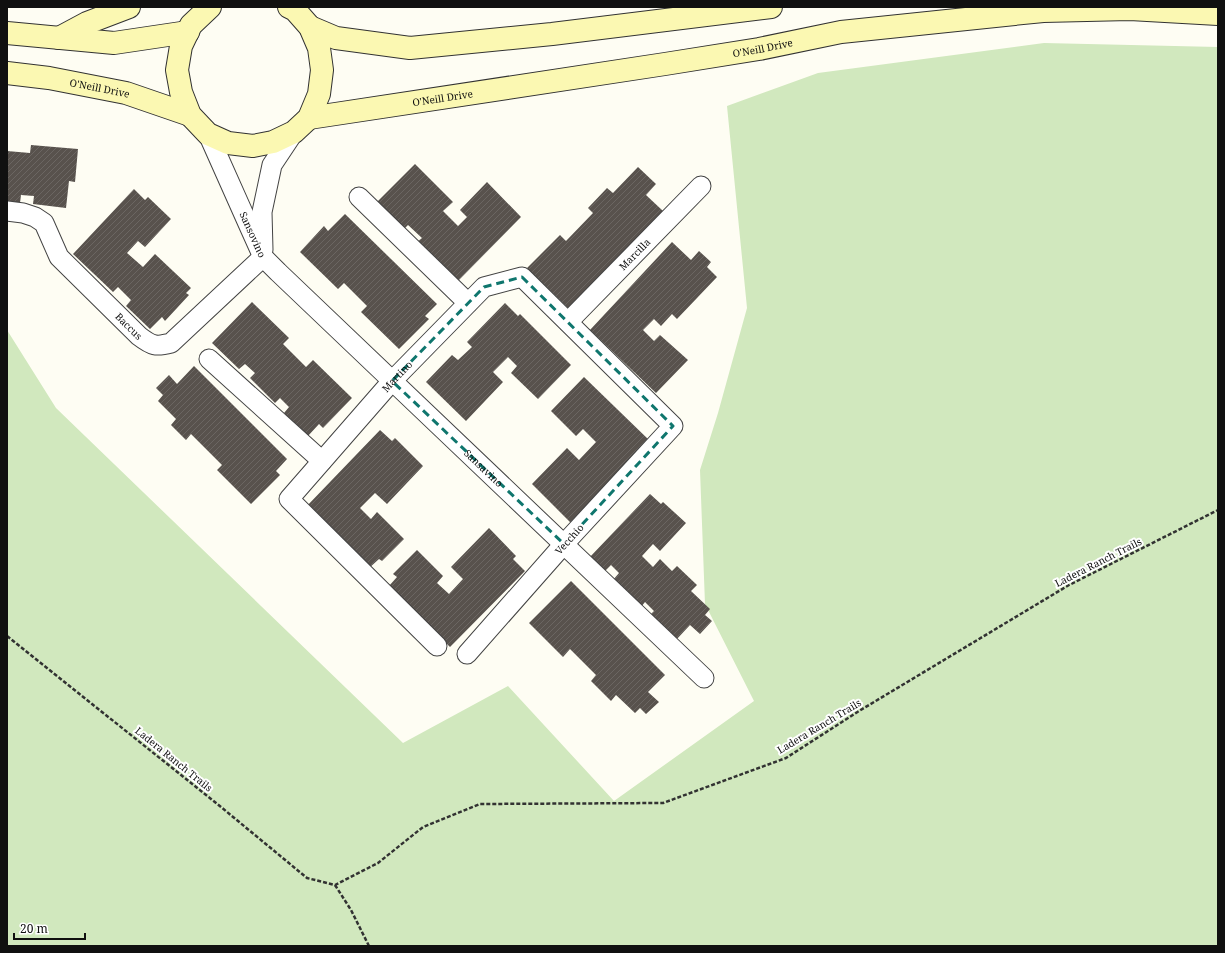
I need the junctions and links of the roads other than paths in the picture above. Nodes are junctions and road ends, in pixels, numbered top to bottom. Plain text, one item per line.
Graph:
1 (128, 7) edge
2 (210, 7) edge
3 (289, 7) edge
4 (771, 7) edge
5 (1043, 9) edge
6 (1218, 14) edge
7 (310, 28) junction
8 (188, 32) junction
9 (7, 33) edge
10 (60, 38) junction
11 (7, 73) edge
12 (190, 115) junction
13 (301, 125) junction
14 (208, 134) junction
15 (701, 186) dead end
16 (360, 197) dead end
17 (7, 211) edge
18 (263, 257) junction
19 (468, 303) junction
20 (568, 322) junction
21 (209, 359) dead end
22 (392, 382) junction
23 (322, 461) junction
24 (564, 544) junction
25 (437, 646) dead end
26 (467, 654) dead end
27 (704, 678) dead end

1 - 10 main road
2 - 8 main road, O'Neill Drive
3 - 7 main road
4 - 7 main road
5 - 6 main road, O'Neill Drive
5 - 13 main road, O'Neill Drive
7 - 13 main road
8 - 10 main road
8 - 12 main road, O'Neill Drive
9 - 10 main road
11 - 12 main road, O'Neill Drive
12 - 14 main road, O'Neill Drive
13 - 14 main road, O'Neill Drive
13 - 18 street, Sansovino
14 - 18 street, Sansovino
15 - 20 street, Marcilla
16 - 19 street
17 - 18 street, Baccus
18 - 22 street, Sansavino
19 - 20 street, Martino
19 - 22 street, Martino
20 - 24 street, Vecchio
21 - 23 street
22 - 23 street, Martino
22 - 24 street, Sansavino
23 - 25 street, Martino
24 - 26 street, Vecchio
24 - 27 street, Sansavino

